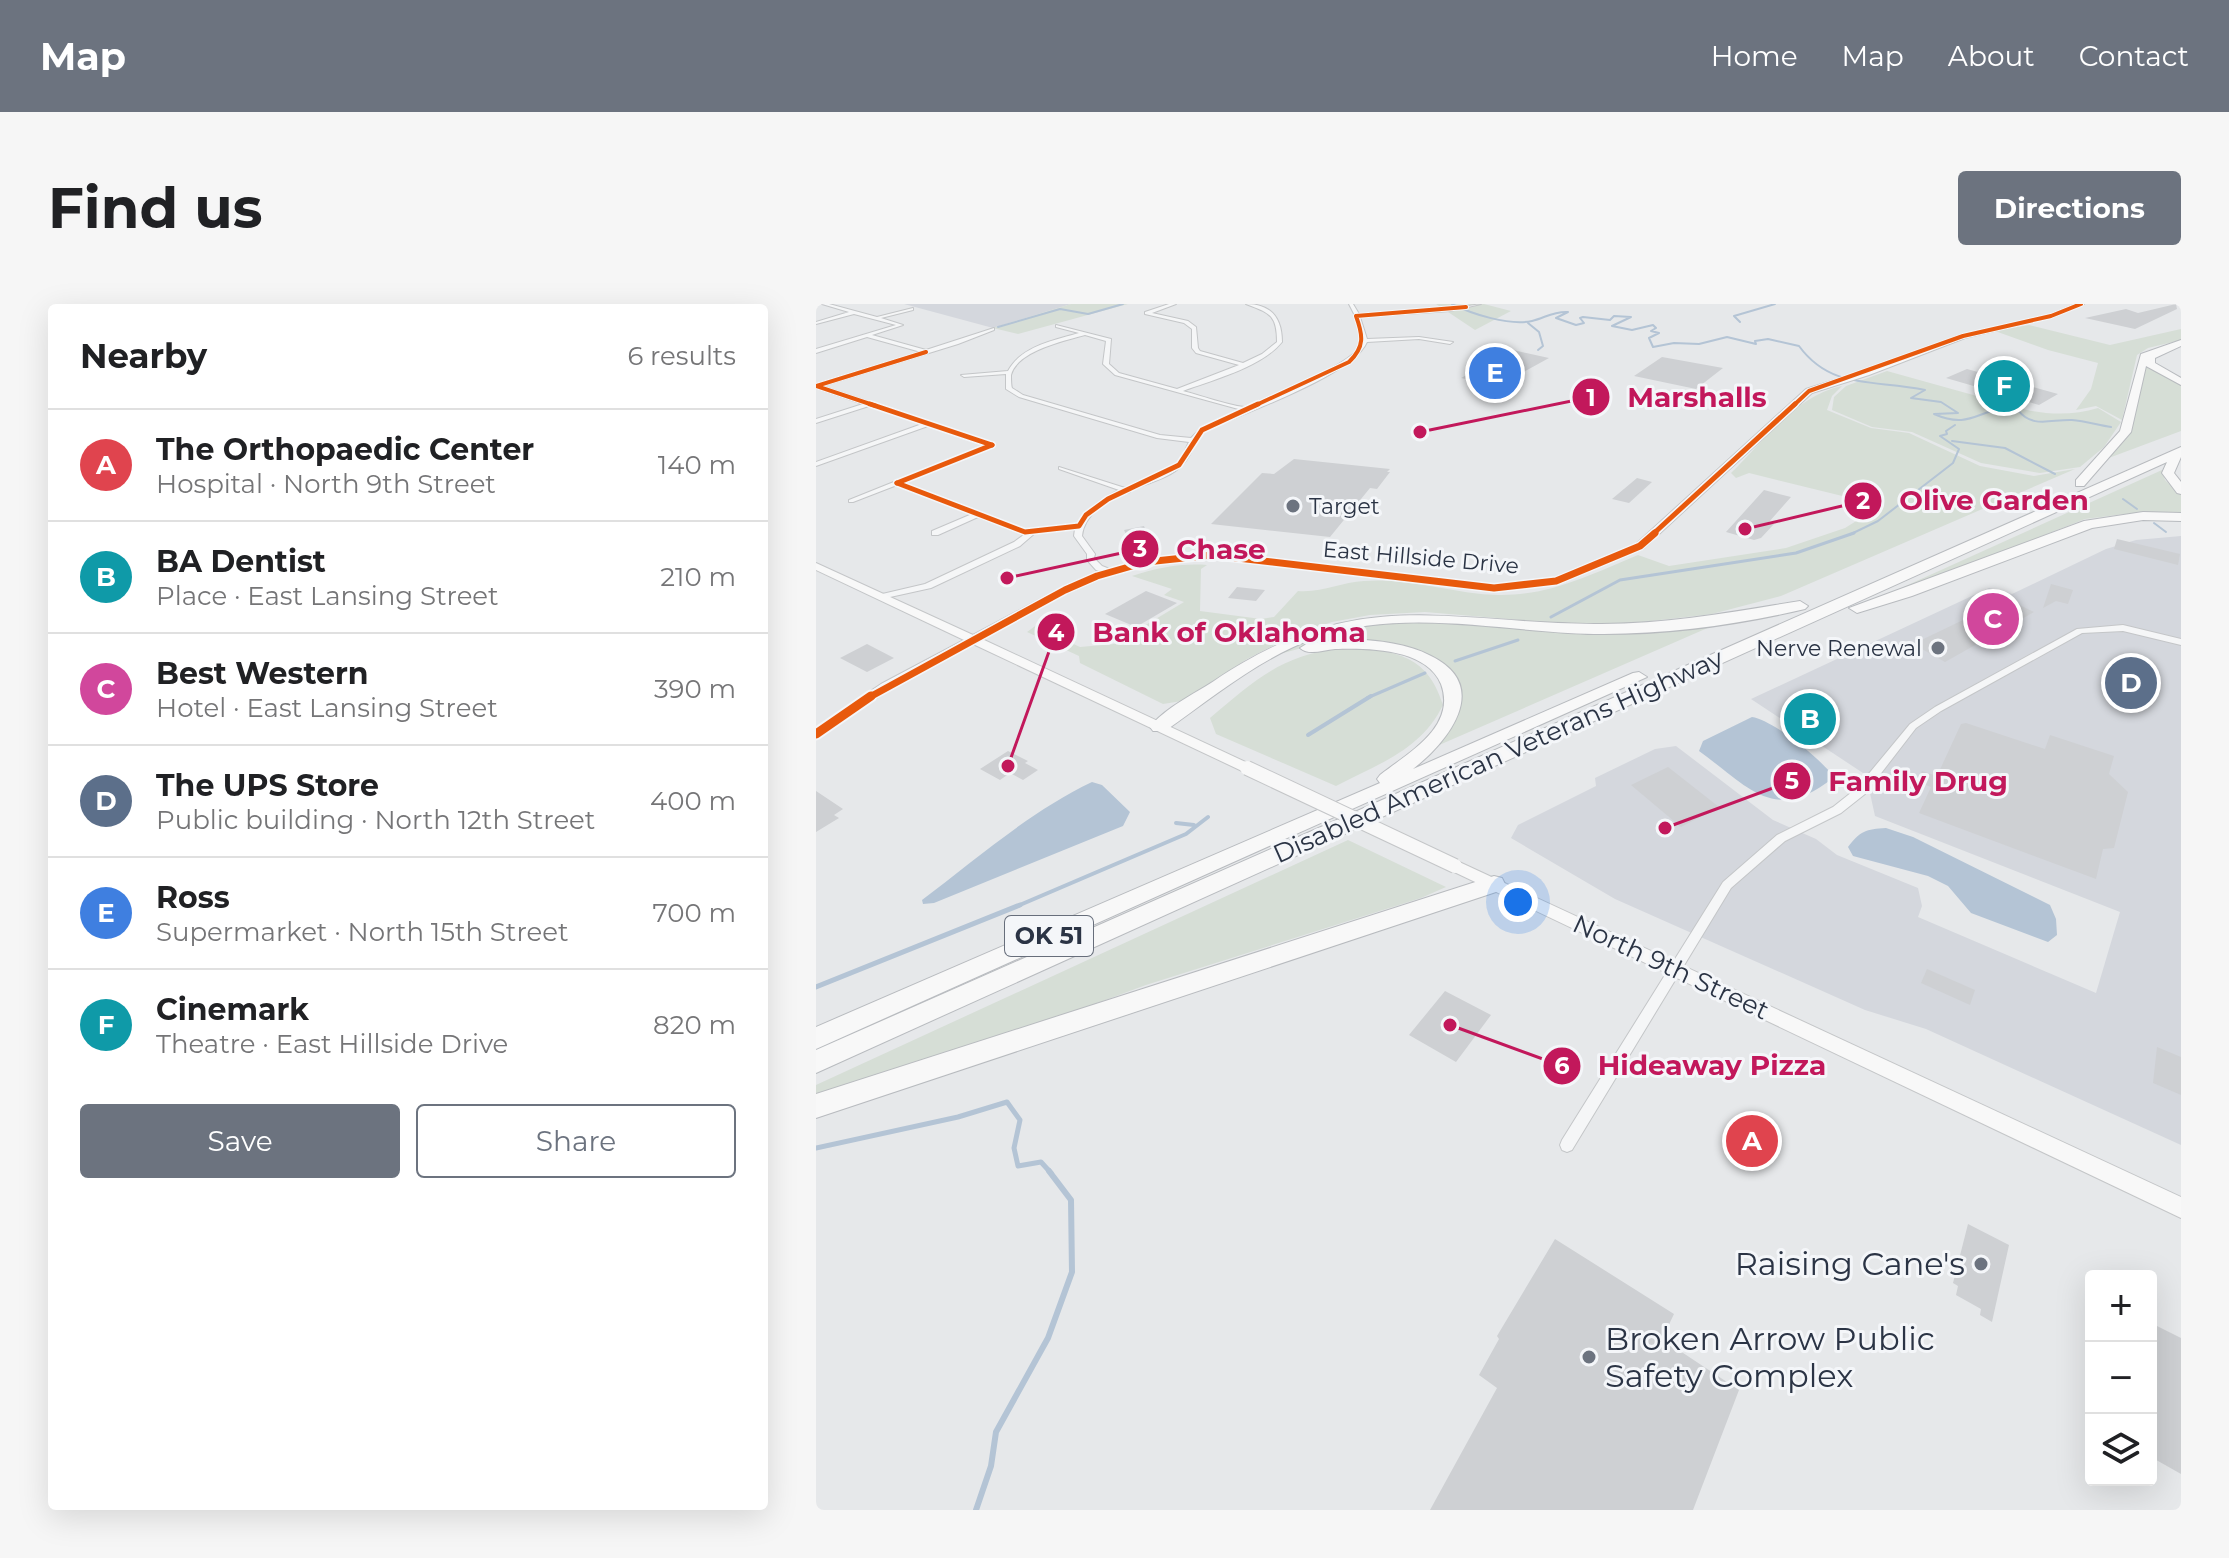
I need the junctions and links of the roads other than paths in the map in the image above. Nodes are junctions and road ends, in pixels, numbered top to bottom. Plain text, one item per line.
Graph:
1 (824, 304) edge
2 (1174, 304) edge
3 (1248, 304) edge
4 (1351, 304) edge
5 (1479, 304) edge
6 (2081, 304) edge
7 (911, 309) dead end
8 (855, 312) junction
9 (1356, 316) junction
10 (876, 318) junction
11 (816, 323) edge
12 (1058, 326) dead end
13 (992, 329) dead end
14 (1086, 333) junction
15 (865, 335) junction
16 (1364, 341) junction
17 (1450, 342) dead end
18 (2181, 344) edge
19 (816, 351) edge
20 (926, 352) junction
21 (1242, 365) junction
22 (1011, 372) junction
23 (964, 375) dead end
24 (2181, 382) edge
25 (816, 386) edge
26 (1177, 391) junction
27 (868, 404) junction
28 (1247, 410) junction
29 (816, 421) edge
30 (927, 424) junction
31 (1192, 440) junction
32 (2180, 448) edge
33 (816, 464) edge
34 (1061, 468) dead end
35 (897, 483) junction
36 (2080, 483) junction
37 (2181, 490) edge
38 (1128, 491) junction
39 (851, 501) dead end
40 (978, 514) junction
41 (2181, 517) edge
42 (1079, 526) junction
43 (935, 533) dead end
44 (1031, 533) junction
45 (816, 566) edge
46 (1112, 573) junction
47 (928, 586) junction
48 (881, 597) junction
49 (1800, 606) junction
50 (907, 609) junction
51 (1760, 638) junction
52 (979, 642) junction
53 (2181, 642) edge
54 (1166, 730) junction
55 (816, 736) edge
56 (1367, 795) junction
57 (1494, 884) junction
58 (1675, 969) junction
59 (816, 1038) edge
60 (816, 1062) edge
61 (816, 1106) edge
62 (1567, 1145) dead end
63 (2181, 1208) edge

1 - 8 street
2 - 21 street
3 - 21 street
4 - 9 street
5 - 9 street
6 - 46 street, East Hillside Drive
7 - 10 street
8 - 10 street
8 - 11 street
9 - 16 street
10 - 15 street
12 - 14 street
13 - 20 street
14 - 22 street
14 - 26 street
15 - 19 street
15 - 20 street
16 - 17 street
16 - 28 street
18 - 24 highway
18 - 36 highway
20 - 25 street
21 - 26 street
22 - 23 street
22 - 31 street
25 - 27 street
26 - 28 street
27 - 29 street
27 - 30 street
28 - 31 street
30 - 33 street
30 - 35 street
31 - 38 street
32 - 36 highway, Disabled American Veterans Highway / OK 51
32 - 37 highway
32 - 51 highway, Disabled American Veterans Highway / OK 51
34 - 38 street
35 - 39 street
35 - 40 street
36 - 49 highway, Disabled American Veterans Highway / OK 51
38 - 42 street
40 - 43 street
40 - 44 street
41 - 51 highway
42 - 44 street
42 - 46 street
44 - 47 street
45 - 48 street
46 - 52 street, East Hillside Drive
47 - 48 street
47 - 50 street
48 - 50 street
49 - 54 highway
49 - 56 highway, Disabled American Veterans Highway / OK 51
50 - 52 street
51 - 60 highway, Disabled American Veterans Highway / OK 51
52 - 54 street
52 - 55 street, East Hillside Drive
53 - 58 street
54 - 56 highway
54 - 57 street, North 9th Street, bridge
56 - 59 highway, Disabled American Veterans Highway / OK 51
57 - 58 street, North 9th Street
57 - 61 highway
58 - 62 street
58 - 63 street, North 9th Street

